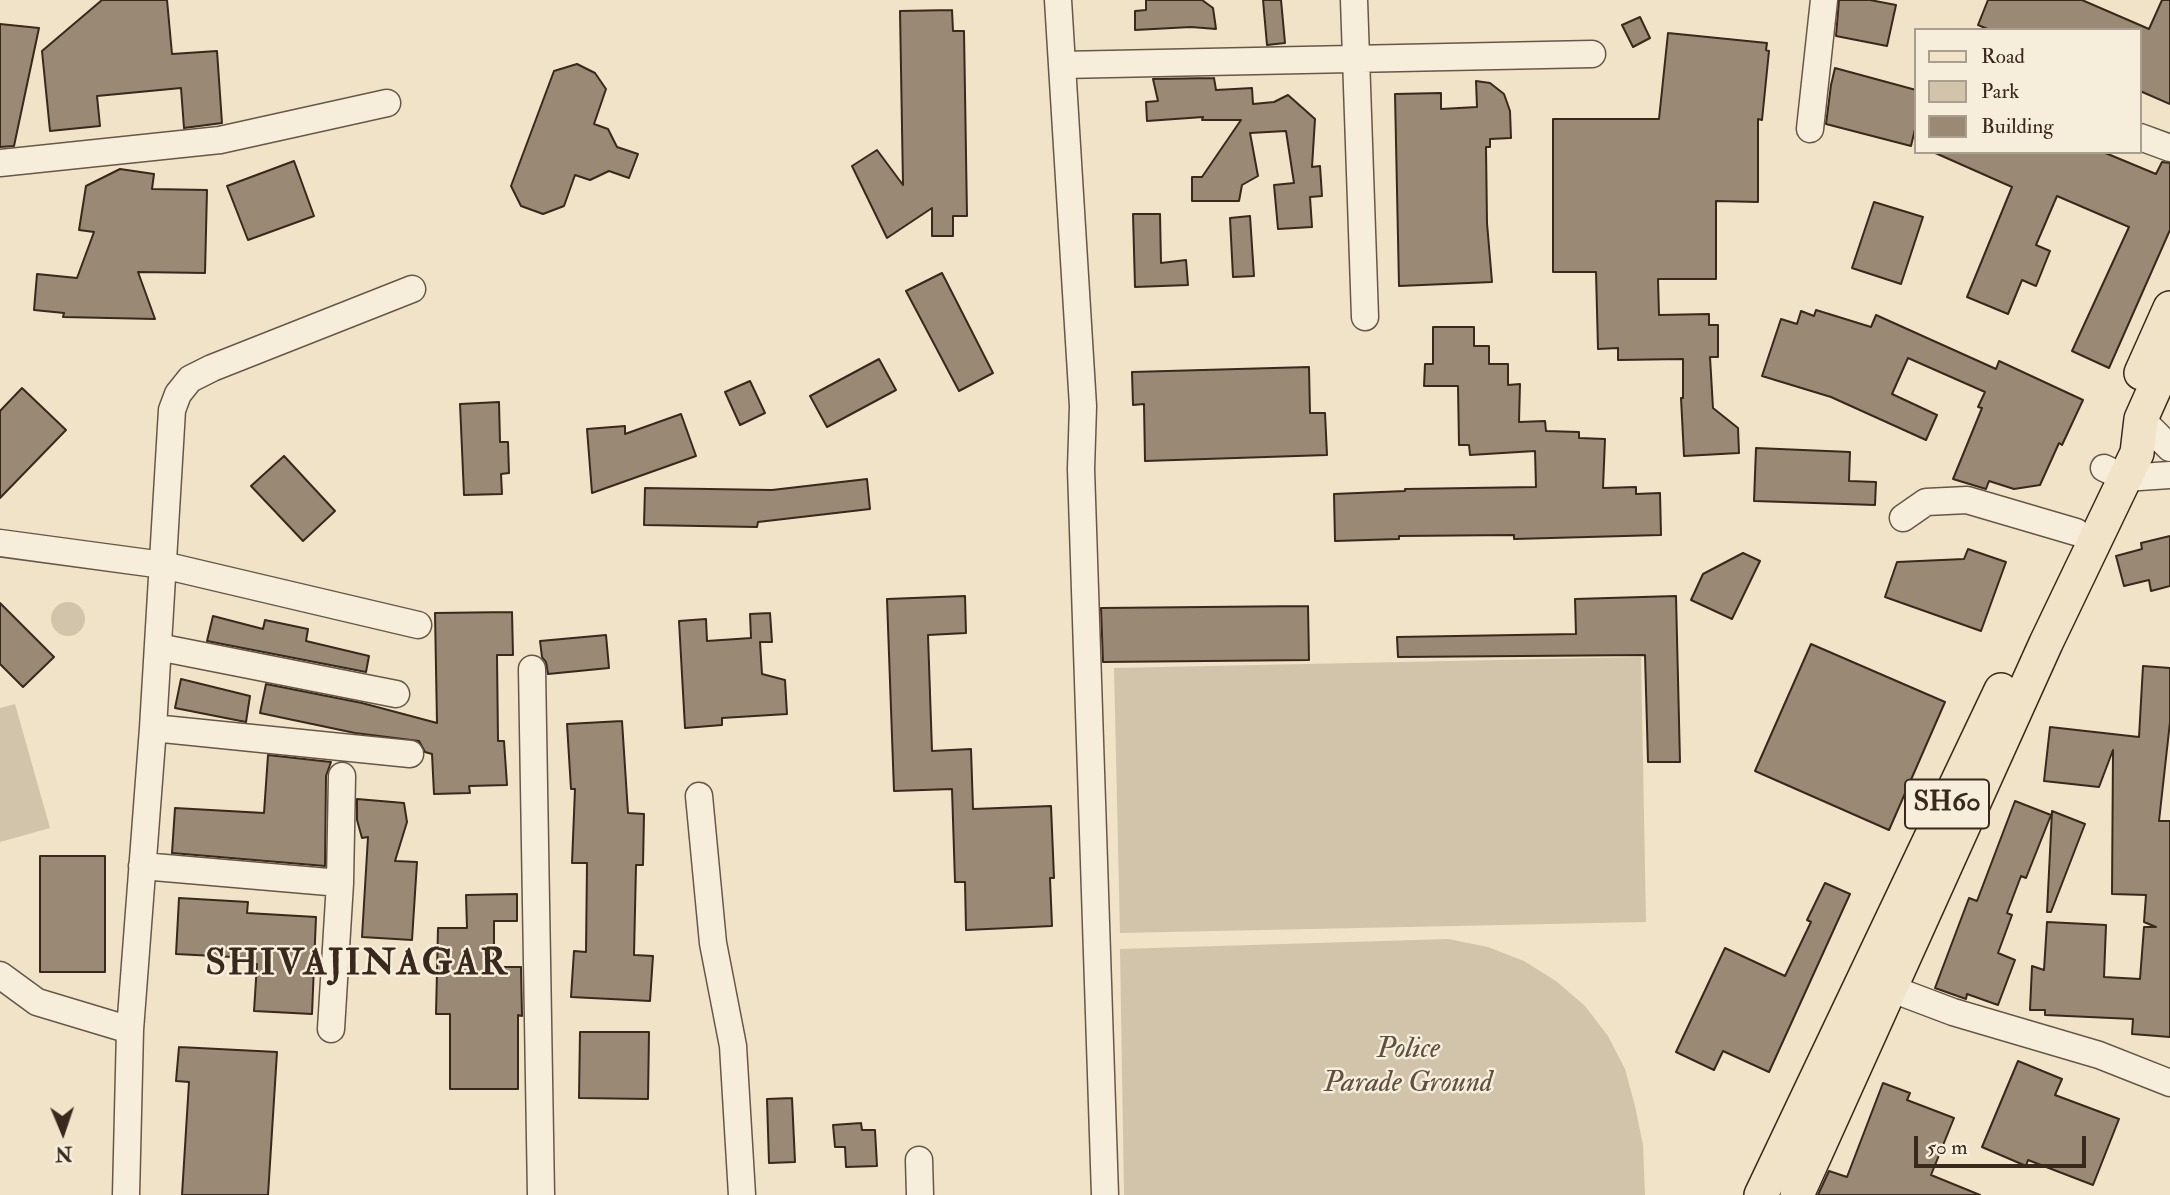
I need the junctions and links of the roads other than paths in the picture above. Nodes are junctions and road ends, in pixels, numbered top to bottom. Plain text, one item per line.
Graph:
1 (1058, 0) edge
2 (1354, 0) edge
3 (1824, 0) edge
4 (1592, 54) dead end
5 (1356, 60) junction
6 (1062, 65) junction
7 (387, 103) dead end
8 (1810, 129) dead end
9 (2142, 138) edge
10 (2170, 148) edge
11 (0, 163) edge
12 (412, 289) dead end
13 (2170, 308) edge
14 (1365, 317) dead end
15 (2168, 364) edge
16 (2141, 419) junction
17 (2170, 448) edge
18 (2114, 473) junction
19 (2170, 475) edge
20 (1903, 519) dead end
21 (2076, 532) junction
22 (0, 543) edge
23 (163, 565) junction
24 (418, 625) dead end
25 (158, 647) junction
26 (532, 669) dead end
27 (396, 694) dead end
28 (153, 728) junction
29 (410, 754) dead end
30 (342, 776) dead end
31 (699, 796) dead end
32 (142, 866) junction
33 (340, 883) junction
34 (0, 975) edge
35 (1892, 989) junction
36 (130, 1030) junction
37 (331, 1030) dead end
38 (2170, 1083) edge
39 (919, 1160) dead end
40 (126, 1195) edge
41 (541, 1195) edge
42 (742, 1195) edge
43 (920, 1195) edge
44 (1105, 1195) edge
45 (1761, 1195) edge
46 (1797, 1195) edge

1 - 6 street
2 - 5 street
3 - 8 street
4 - 5 street
5 - 6 street
5 - 14 street
6 - 44 street
7 - 11 street
9 - 10 street
12 - 23 street
13 - 16 main road
15 - 16 main road, SH60
16 - 17 street
16 - 18 main road, SH60
18 - 19 street
18 - 21 main road, SH60
18 - 35 main road, SH60
20 - 21 street
21 - 45 main road, SH60
22 - 23 street
23 - 24 street
23 - 25 street
25 - 27 street
25 - 28 street
26 - 41 street
28 - 29 street
28 - 32 street
30 - 33 street
31 - 42 street
32 - 33 street
32 - 36 street
33 - 37 street
34 - 36 street
35 - 38 street
35 - 46 main road, SH60
36 - 40 street
39 - 43 street

